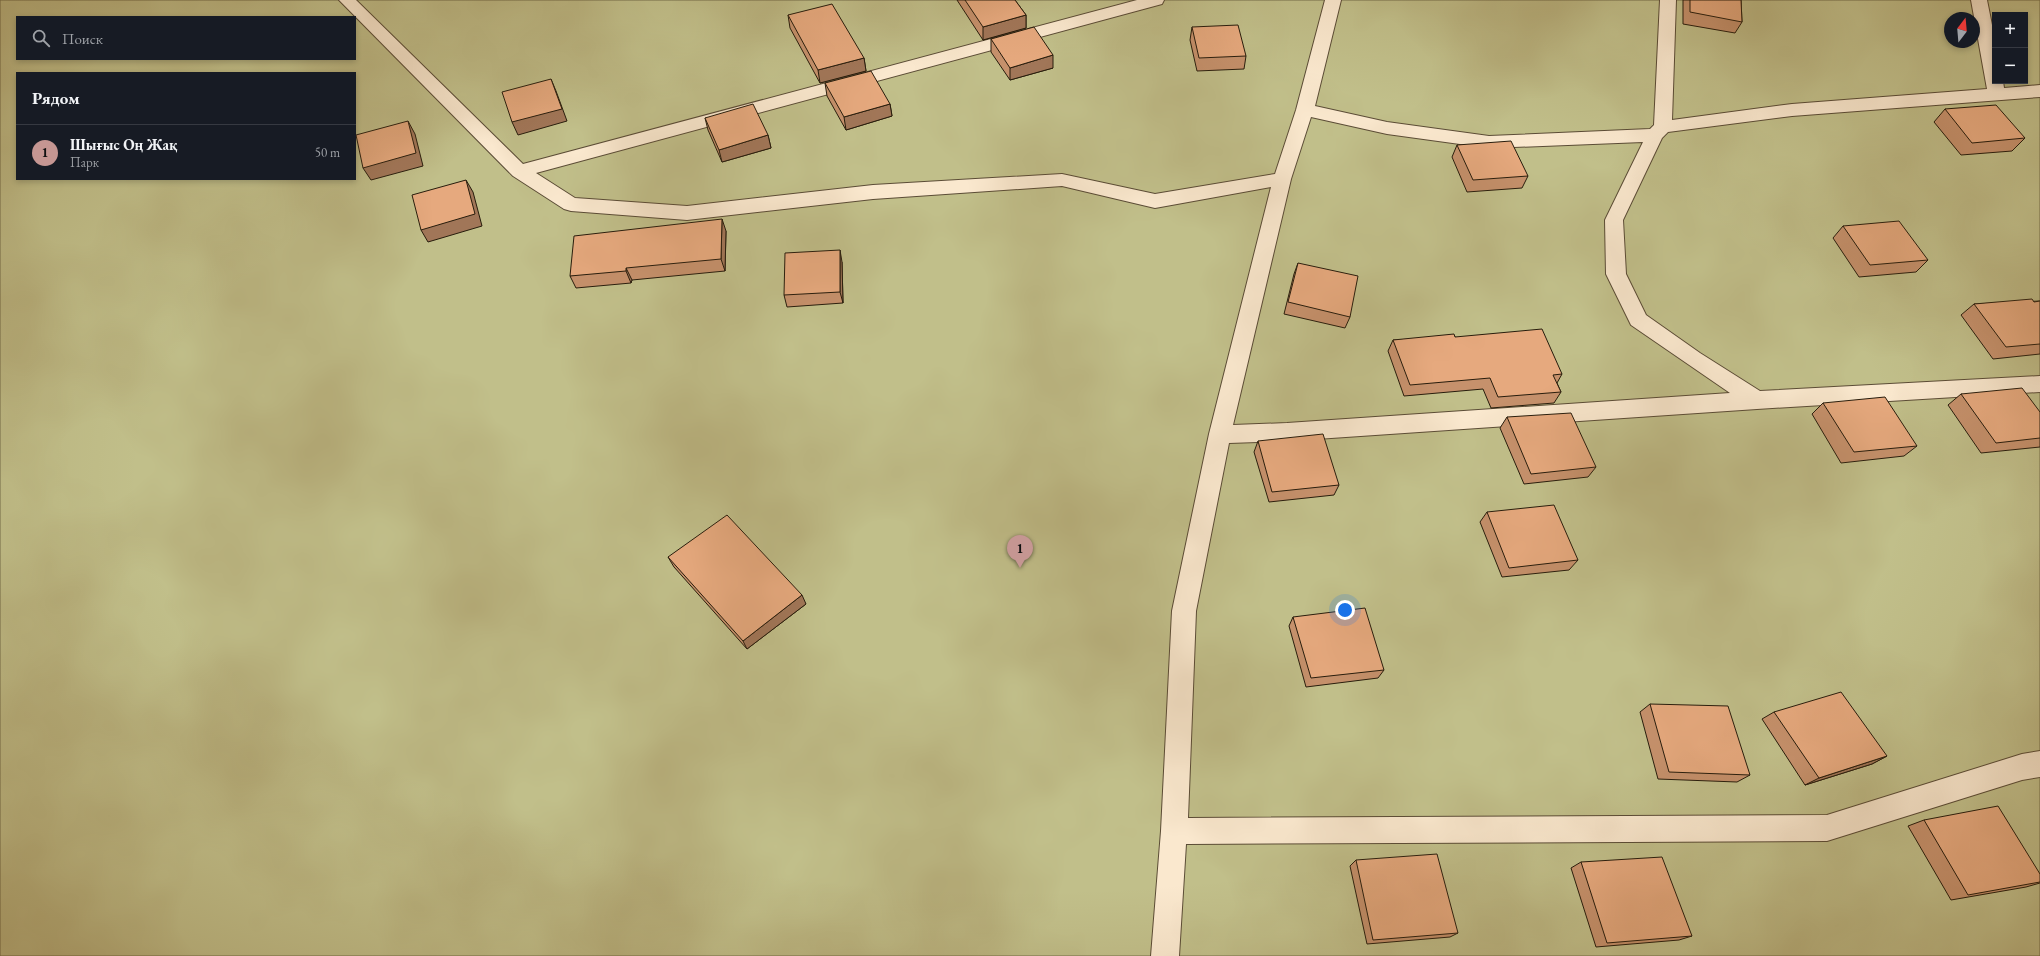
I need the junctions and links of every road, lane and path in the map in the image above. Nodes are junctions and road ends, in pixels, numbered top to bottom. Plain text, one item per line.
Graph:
1 (347, 0) edge
2 (1156, 0) edge
3 (1333, 0) edge
4 (1668, 0) edge
5 (1979, 0) edge
6 (2040, 90) edge
7 (1997, 94) junction
8 (1305, 110) junction
9 (1659, 131) junction
10 (519, 171) junction
11 (1282, 179) junction
12 (2040, 384) edge
13 (1757, 400) junction
14 (1220, 434) junction
15 (2040, 764) edge
16 (1174, 831) junction
17 (1165, 956) edge

1 - 10 lane
2 - 10 lane
3 - 8 lane
4 - 9 lane
5 - 7 lane
6 - 7 lane
7 - 9 lane
8 - 9 lane
8 - 11 lane
9 - 13 lane
10 - 11 lane
11 - 14 lane
12 - 13 lane
13 - 14 lane
14 - 16 lane
15 - 16 lane
16 - 17 lane

